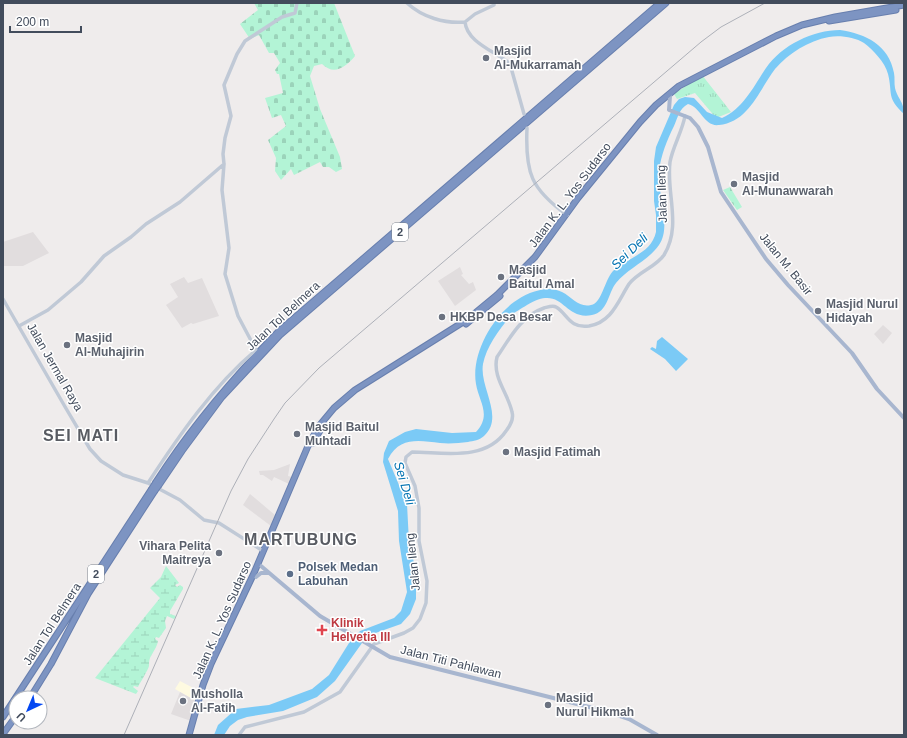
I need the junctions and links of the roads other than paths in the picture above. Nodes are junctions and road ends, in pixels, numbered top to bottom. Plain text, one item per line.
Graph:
1 (297, 3) edge
2 (407, 3) edge
3 (494, 3) edge
4 (660, 3) edge
5 (666, 3) edge
6 (904, 5) edge
7 (904, 8) edge
8 (465, 22) junction
9 (669, 95) junction
10 (524, 114) dead end
11 (683, 115) junction
12 (527, 128) dead end
13 (224, 164) junction
14 (567, 215) junction
15 (3, 299) edge
16 (19, 326) junction
17 (904, 418) edge
18 (148, 483) junction
19 (158, 483) junction
20 (153, 491) junction
21 (271, 536) junction
22 (263, 551) junction
23 (259, 565) junction
24 (270, 573) junction
25 (256, 577) junction
26 (370, 646) junction
27 (212, 664) junction
28 (35, 690) edge
29 (3, 718) edge
30 (189, 735) edge
31 (193, 735) edge
32 (239, 735) edge
33 (657, 735) edge

1 - 13 street
2 - 8 street
3 - 8 street
4 - 19 highway, Jalan Tol Belmera / 2
5 - 19 highway, Jalan Tol Belmera / 2
6 - 9 highway, Jalan K. L. Yos Sudarso
7 - 9 highway, Jalan K. L. Yos Sudarso
8 - 10 street
9 - 11 main road, Jalan M. Basir
9 - 14 highway, Jalan K. L. Yos Sudarso
11 - 17 main road, Jalan M. Basir
11 - 26 street, Jalan Ileng
12 - 14 street
13 - 16 street
13 - 18 street
14 - 21 highway, Jalan K. L. Yos Sudarso
15 - 16 street, Jalan Jermal Raya
16 - 18 street, Jalan Jermal Raya
18 - 22 street, Jalan Jermal Raya
19 - 20 highway, Jalan Tol Belmera / 2, bridge
20 - 28 highway, Jalan Tol Belmera / 2
20 - 29 highway, Jalan Tol Belmera / 2
21 - 22 highway, Jalan K. L. Yos Sudarso
21 - 23 highway, Jalan K. L. Yos Sudarso
22 - 23 highway, Jalan K. L. Yos Sudarso
23 - 24 main road, Jalan Titi Pahlawan
23 - 25 highway, Jalan K. L. Yos Sudarso
23 - 27 highway, Jalan K. L. Yos Sudarso
24 - 25 main road
24 - 26 main road, Jalan Titi Pahlawan
25 - 27 highway, Jalan K. L. Yos Sudarso
26 - 32 street
26 - 33 main road, Jalan Titi Pahlawan
27 - 30 highway, Jalan K. L. Yos Sudarso
27 - 31 highway, Jalan K. L. Yos Sudarso

